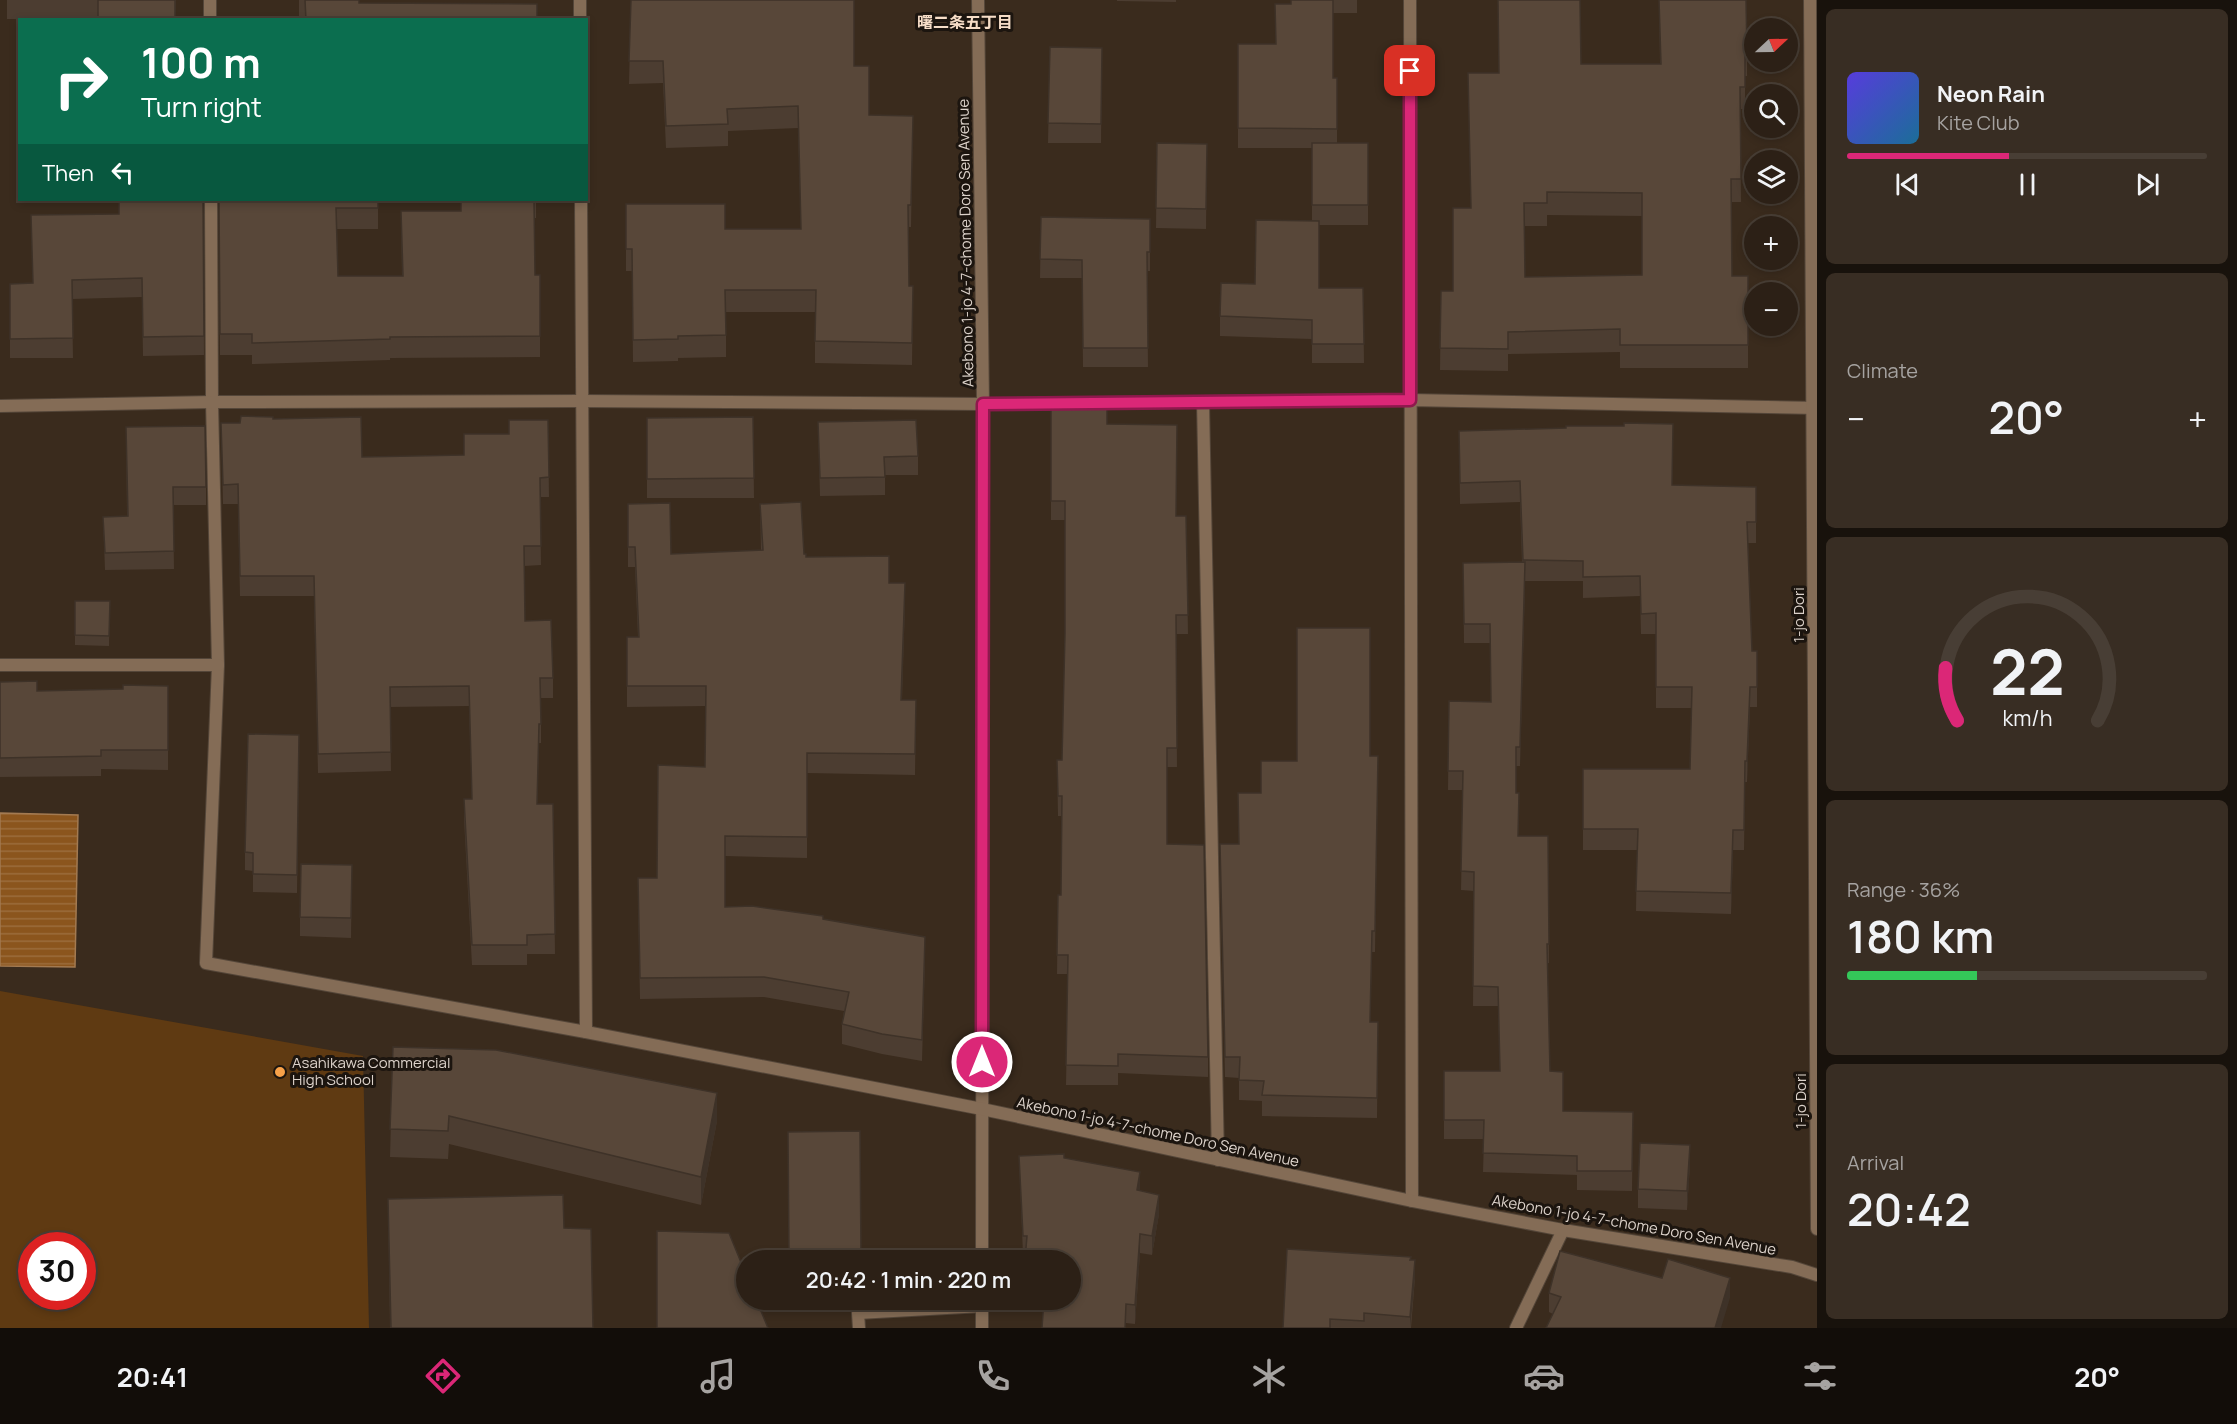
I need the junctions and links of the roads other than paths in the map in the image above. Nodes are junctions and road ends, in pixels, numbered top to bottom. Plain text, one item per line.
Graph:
1 (210, 0) edge
2 (580, 0) edge
3 (978, 0) edge
4 (1410, 0) edge
5 (1810, 0) edge
6 (210, 18) edge
7 (580, 18) edge
8 (1814, 182) edge
9 (211, 201) edge
10 (581, 201) edge
11 (1410, 400) junction
12 (582, 401) junction
13 (212, 402) junction
14 (1203, 402) junction
15 (983, 404) junction
16 (0, 406) edge
17 (1815, 408) edge
18 (0, 665) edge
19 (218, 665) junction
20 (586, 1032) junction
21 (981, 1109) junction
22 (1218, 1160) junction
23 (1412, 1201) junction
24 (1817, 1229) edge
25 (1563, 1230) junction
26 (982, 1250) edge
27 (1817, 1275) edge
28 (895, 1310) edge
29 (982, 1310) edge
30 (859, 1328) edge
31 (982, 1328) edge
32 (1516, 1328) edge

1 - 6 street
2 - 7 street
3 - 15 street, Akebono 1-jo 4-7-chome Doro Sen Avenue
4 - 11 street
5 - 8 street, 1-jo Dori
8 - 17 street, 1-jo Dori
9 - 13 street
10 - 12 street
11 - 14 street
11 - 17 street
11 - 23 street
12 - 13 street
12 - 15 street
12 - 20 street
13 - 16 street
13 - 19 street
14 - 15 street
14 - 22 street
15 - 21 street, Akebono 1-jo 4-7-chome Doro Sen Avenue
17 - 24 street, 1-jo Dori
18 - 19 street
19 - 20 street
20 - 21 street
21 - 22 street, Akebono 1-jo 4-7-chome Doro Sen Avenue
21 - 26 street
22 - 23 street, Akebono 1-jo 4-7-chome Doro Sen Avenue
23 - 25 street, Akebono 1-jo 4-7-chome Doro Sen Avenue
25 - 27 street, Akebono 1-jo 4-7-chome Doro Sen Avenue
25 - 32 street
28 - 30 street
29 - 31 street

